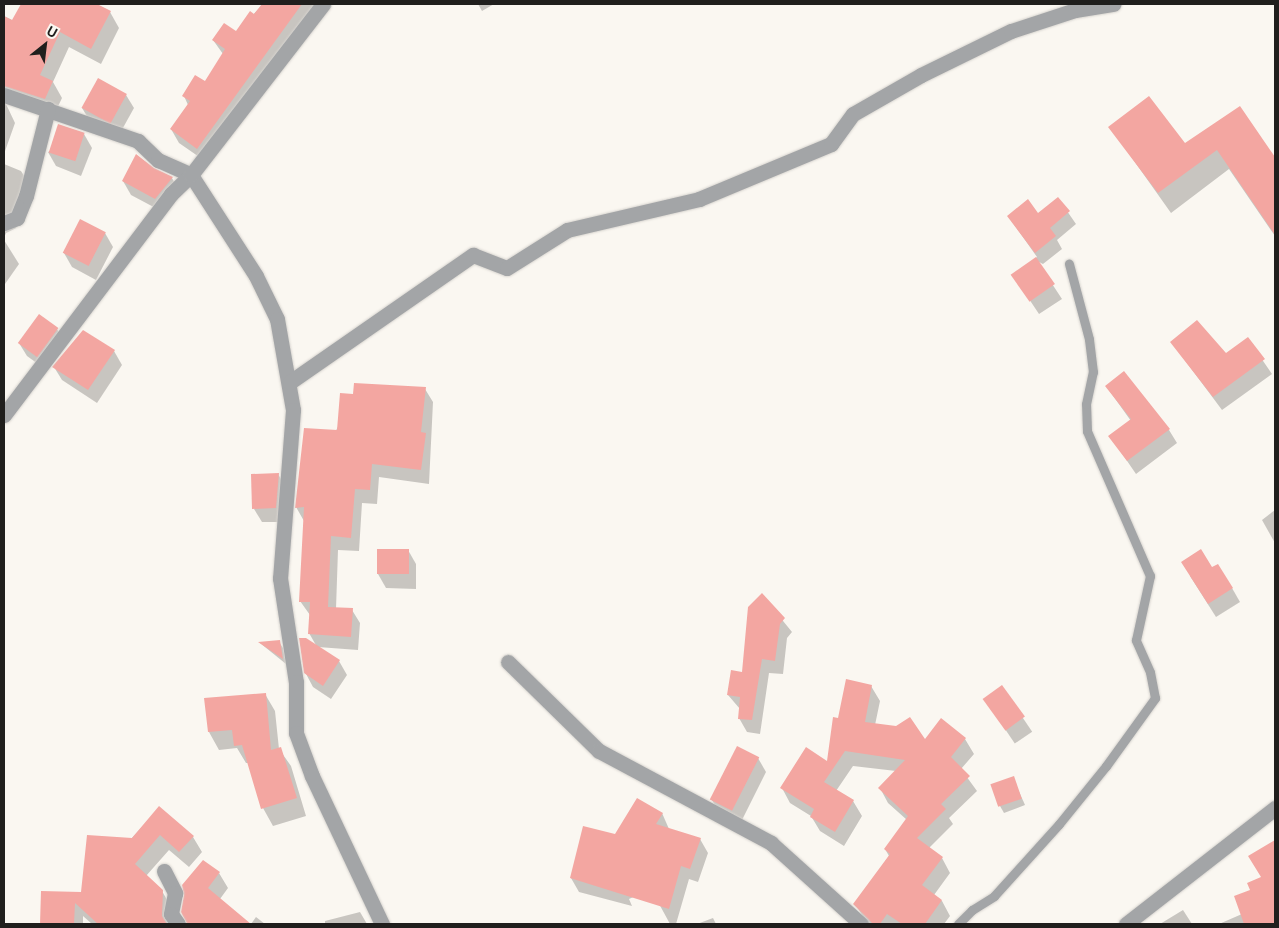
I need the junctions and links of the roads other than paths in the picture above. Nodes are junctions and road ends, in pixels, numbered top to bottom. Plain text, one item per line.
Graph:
1 (323, 4) edge
2 (1048, 4) edge
3 (1114, 4) edge
4 (1047, 20) junction
5 (4, 95) edge
6 (48, 109) junction
7 (191, 175) junction
8 (4, 223) edge
9 (1070, 264) dead end
10 (290, 382) junction
11 (4, 416) edge
12 (508, 662) dead end
13 (1275, 808) edge
14 (164, 871) dead end
15 (178, 924) edge
16 (382, 924) edge
17 (861, 924) edge
18 (958, 924) edge
19 (1126, 924) edge

1 - 7 street
2 - 4 street
3 - 4 street
4 - 10 street
5 - 6 street
6 - 7 street
6 - 8 street
7 - 10 street
7 - 11 street
9 - 18 lane
10 - 16 street
12 - 17 street
13 - 19 street
14 - 15 street

